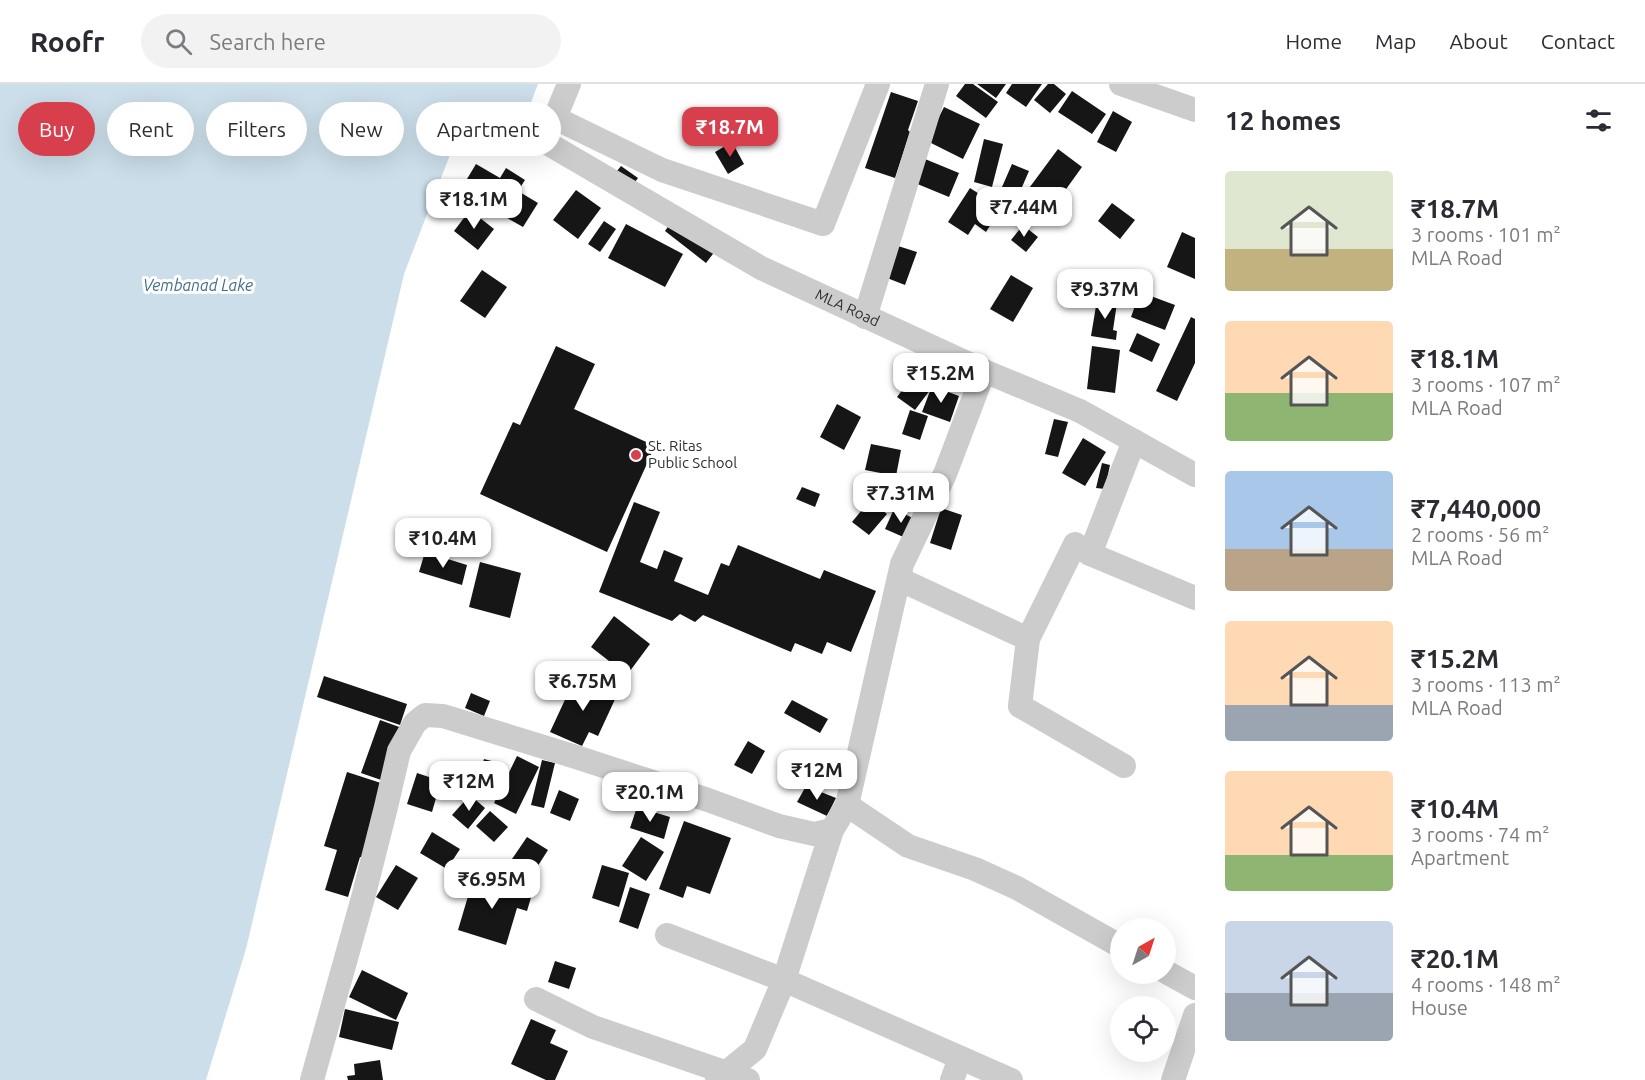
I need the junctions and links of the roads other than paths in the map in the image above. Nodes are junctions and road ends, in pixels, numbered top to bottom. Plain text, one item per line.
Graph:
1 (569, 84) edge
2 (878, 84) edge
3 (937, 84) edge
4 (1121, 84) edge
5 (1195, 110) edge
6 (561, 151) edge
7 (865, 317) junction
8 (984, 371) junction
9 (1134, 441) junction
10 (1195, 475) edge
11 (1090, 554) junction
12 (899, 579) junction
13 (1195, 598) edge
14 (1028, 639) junction
15 (1124, 766) dead end
16 (847, 805) junction
17 (832, 830) junction
18 (667, 935) dead end
19 (1110, 940) edge
20 (1176, 978) edge
21 (784, 980) junction
22 (1195, 988) edge
23 (536, 999) dead end
24 (1195, 1015) edge
25 (960, 1058) junction
26 (730, 1078) edge
27 (312, 1080) edge
28 (952, 1080) edge
29 (1011, 1080) edge
30 (1173, 1080) edge

1 - 2 street
3 - 7 street
4 - 5 street
6 - 7 street, MLA Road
7 - 8 street, MLA Road
8 - 9 street, MLA Road
8 - 12 street
9 - 10 street, MLA Road
9 - 11 street
11 - 13 street
11 - 14 street
12 - 14 street
12 - 16 street
14 - 15 street
16 - 17 street
16 - 19 street
17 - 21 street
17 - 27 street
18 - 21 street
20 - 22 street
21 - 25 street
21 - 26 street
23 - 26 street
24 - 30 street
25 - 28 street
25 - 29 street

